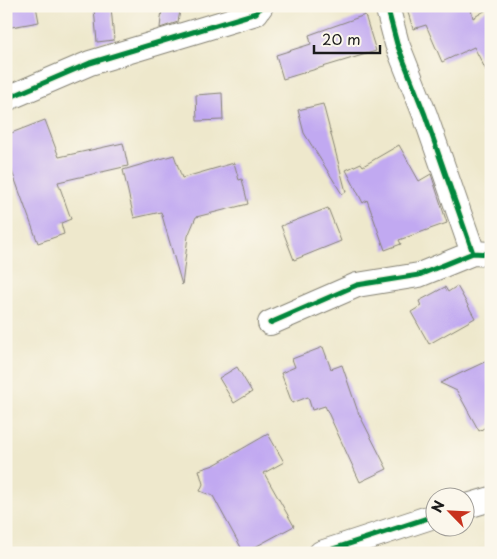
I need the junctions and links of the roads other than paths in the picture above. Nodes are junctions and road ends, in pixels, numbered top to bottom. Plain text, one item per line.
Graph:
1 (261, 6) edge
2 (386, 6) edge
3 (6, 100) edge
4 (482, 254) edge
5 (270, 323) dead end
6 (491, 499) edge
7 (474, 504) edge
8 (424, 519) edge
9 (321, 553) edge

1 - 3 street
2 - 4 street
4 - 5 street
6 - 7 street
8 - 9 street

